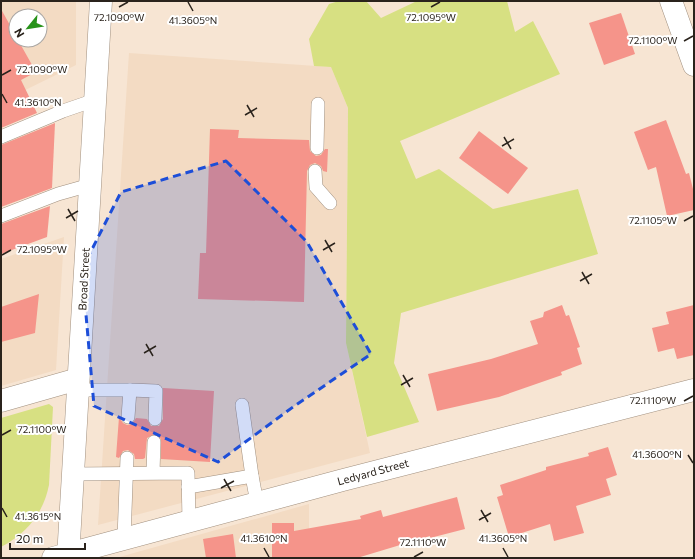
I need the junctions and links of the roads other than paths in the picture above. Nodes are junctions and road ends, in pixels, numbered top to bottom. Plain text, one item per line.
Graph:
1 (101, 1) edge
2 (671, 1) edge
3 (694, 66) edge
4 (95, 100) junction
5 (318, 104) dead end
6 (1, 137) edge
7 (317, 148) dead end
8 (316, 171) dead end
9 (90, 185) junction
10 (330, 204) dead end
11 (1, 216) edge
12 (78, 385) junction
13 (130, 390) junction
14 (694, 390) edge
15 (1, 402) edge
16 (242, 406) dead end
17 (128, 417) dead end
18 (155, 419) dead end
19 (154, 442) dead end
20 (127, 458) dead end
21 (153, 472) junction
22 (125, 473) junction
23 (73, 474) junction
24 (252, 476) junction
25 (188, 487) junction
26 (257, 503) junction
27 (189, 521) junction
28 (124, 538) junction
29 (63, 557) edge

1 - 4 street, Broad Street
2 - 3 street
4 - 6 lane
4 - 9 street, Broad Street
5 - 7 lane
8 - 10 lane
9 - 11 lane
9 - 12 street, Broad Street
12 - 13 lane
12 - 15 street
12 - 23 street, Broad Street
13 - 17 lane
13 - 18 lane
14 - 26 street, Ledyard Street
16 - 24 lane
19 - 21 lane
20 - 22 lane
21 - 22 lane
21 - 25 lane
22 - 23 lane
22 - 28 lane
23 - 29 street, Broad Street
24 - 25 lane
24 - 26 lane
25 - 27 lane
26 - 27 street, Ledyard Street
27 - 28 street, Ledyard Street
28 - 29 street, Ledyard Street

